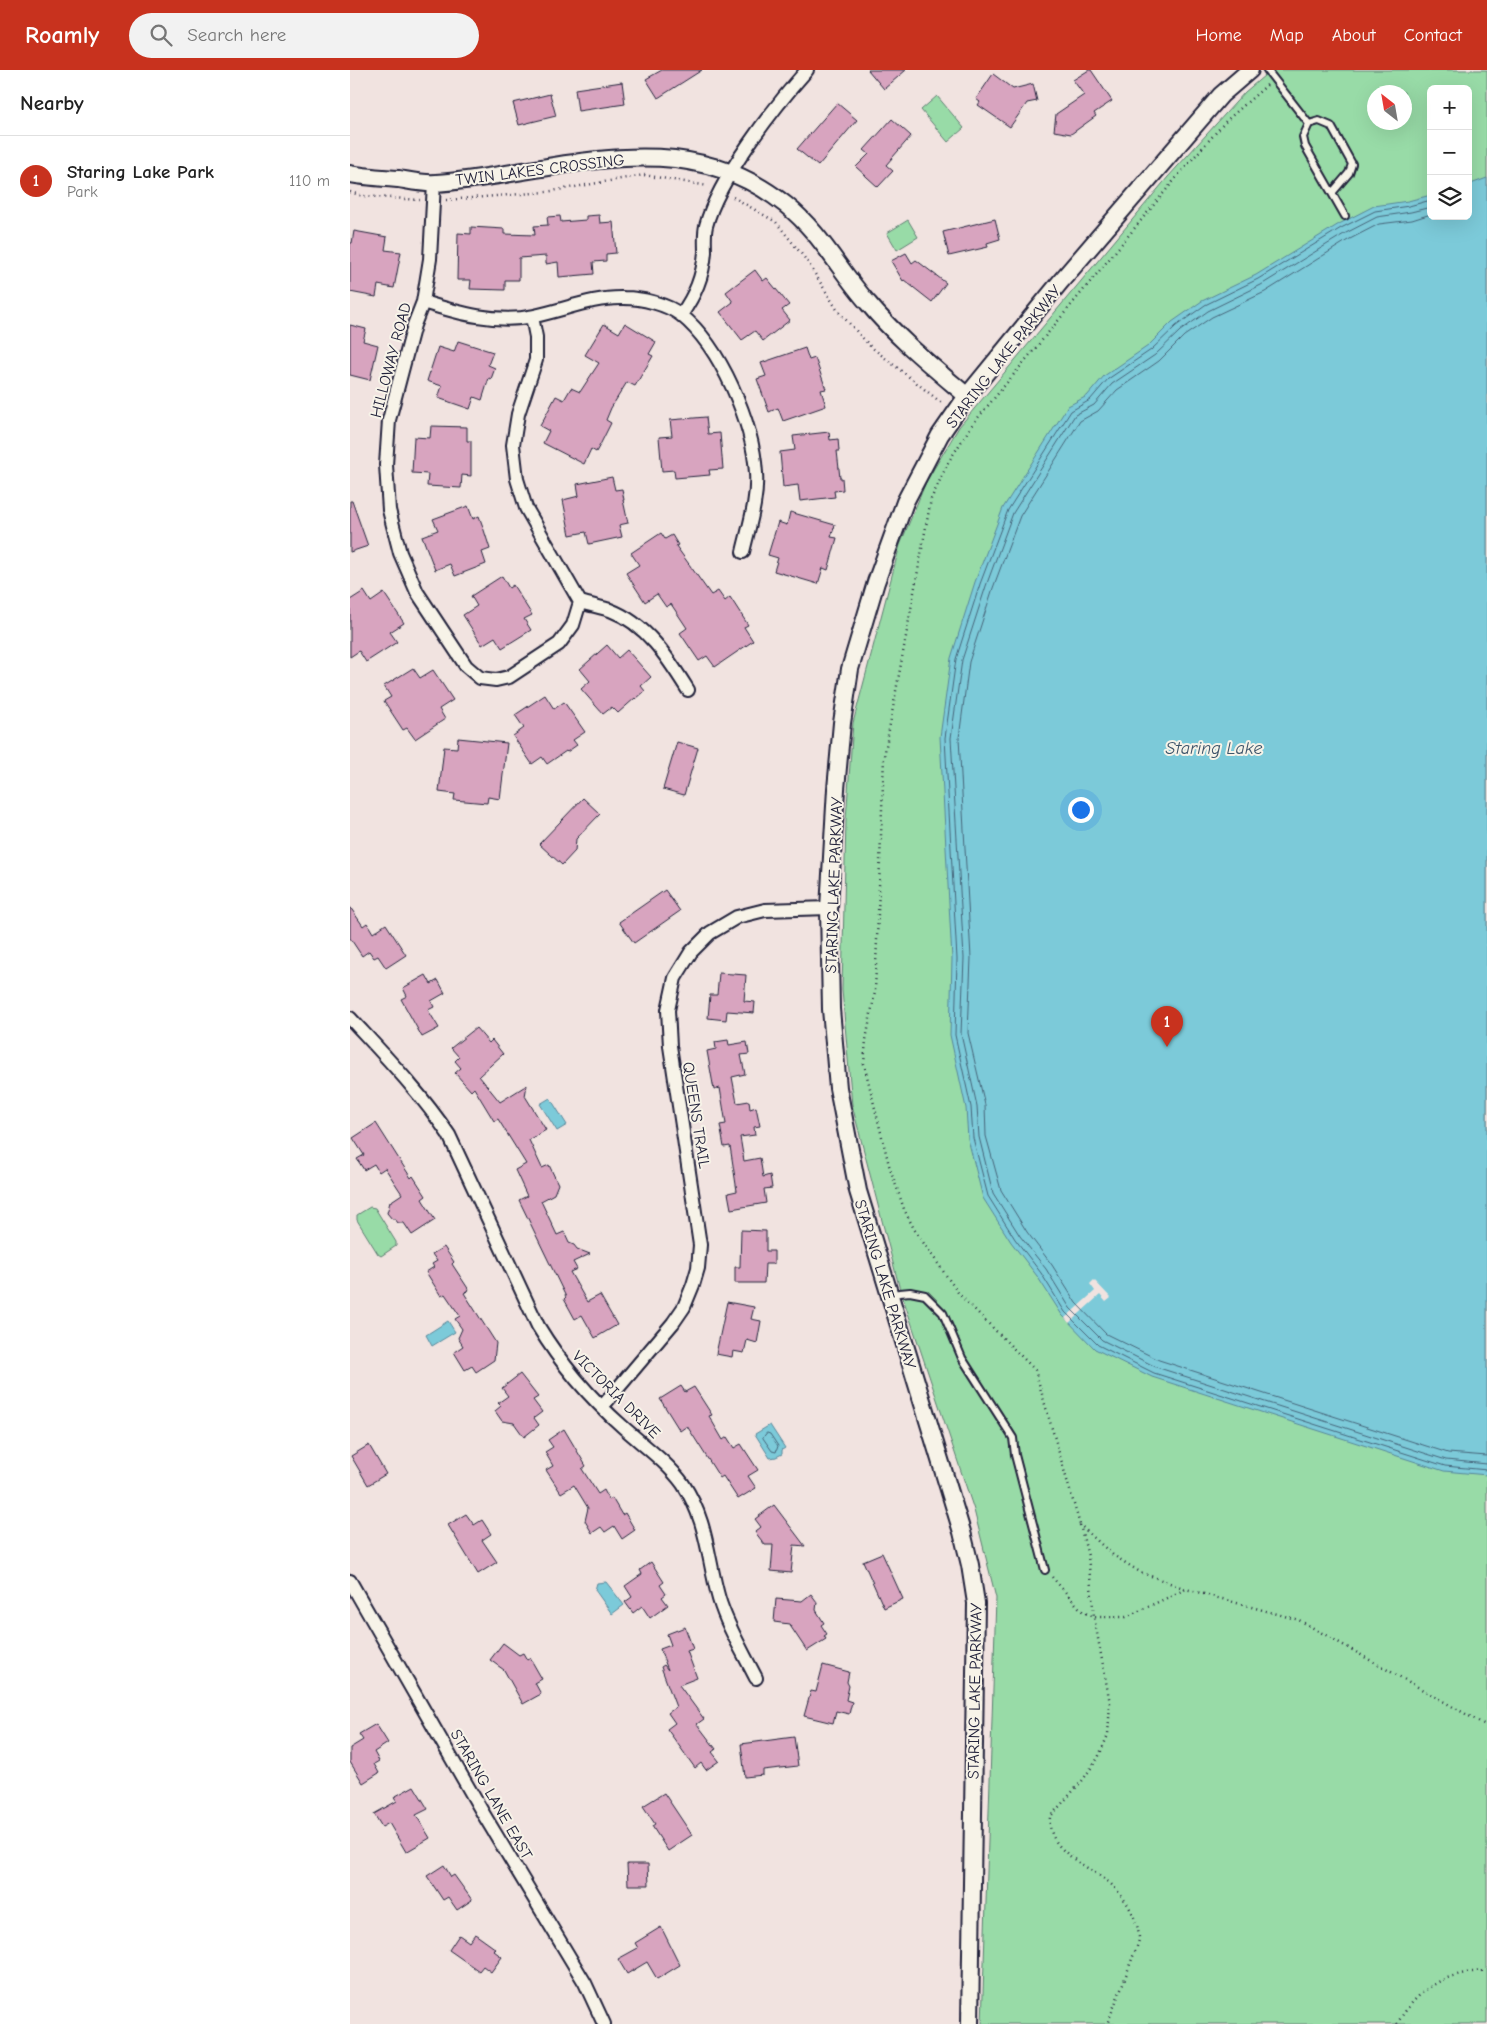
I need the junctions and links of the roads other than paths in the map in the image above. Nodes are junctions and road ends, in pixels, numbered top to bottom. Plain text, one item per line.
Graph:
1 (808, 70) edge
2 (1250, 70) edge
3 (1267, 70) edge
4 (1309, 124) junction
5 (731, 172) junction
6 (350, 174) edge
7 (434, 183) junction
8 (1332, 192) junction
9 (1345, 216) dead end
10 (423, 302) junction
11 (681, 315) junction
12 (532, 316) junction
13 (967, 396) junction
14 (743, 552) dead end
15 (580, 602) junction
16 (688, 690) dead end
17 (829, 908) junction
18 (350, 1018) edge
19 (889, 1294) junction
20 (602, 1407) junction
21 (1045, 1570) road end
22 (350, 1581) edge
23 (756, 1678) dead end
24 (604, 2024) edge
25 (970, 2024) edge

1 - 5 street
2 - 13 street, STARING LAKE PARKWAY
3 - 4 lane
4 - 8 lane
4 - 8 lane
5 - 7 street, TWIN LAKES CROSSING
5 - 11 street
5 - 13 street, TWIN LAKES CROSSING
6 - 7 street, TWIN LAKES CROSSING
7 - 10 street, HILLOWAY ROAD
8 - 9 lane
10 - 12 street
10 - 15 street, HILLOWAY ROAD
11 - 12 street
11 - 14 street
12 - 15 street
13 - 17 street, STARING LAKE PARKWAY
15 - 16 street
17 - 19 street, STARING LAKE PARKWAY
17 - 20 street, QUEENS TRAIL
18 - 20 street, VICTORIA DRIVE
19 - 21 lane
19 - 25 street, STARING LAKE PARKWAY
20 - 23 street, VICTORIA DRIVE
22 - 24 street, STARING LANE EAST

